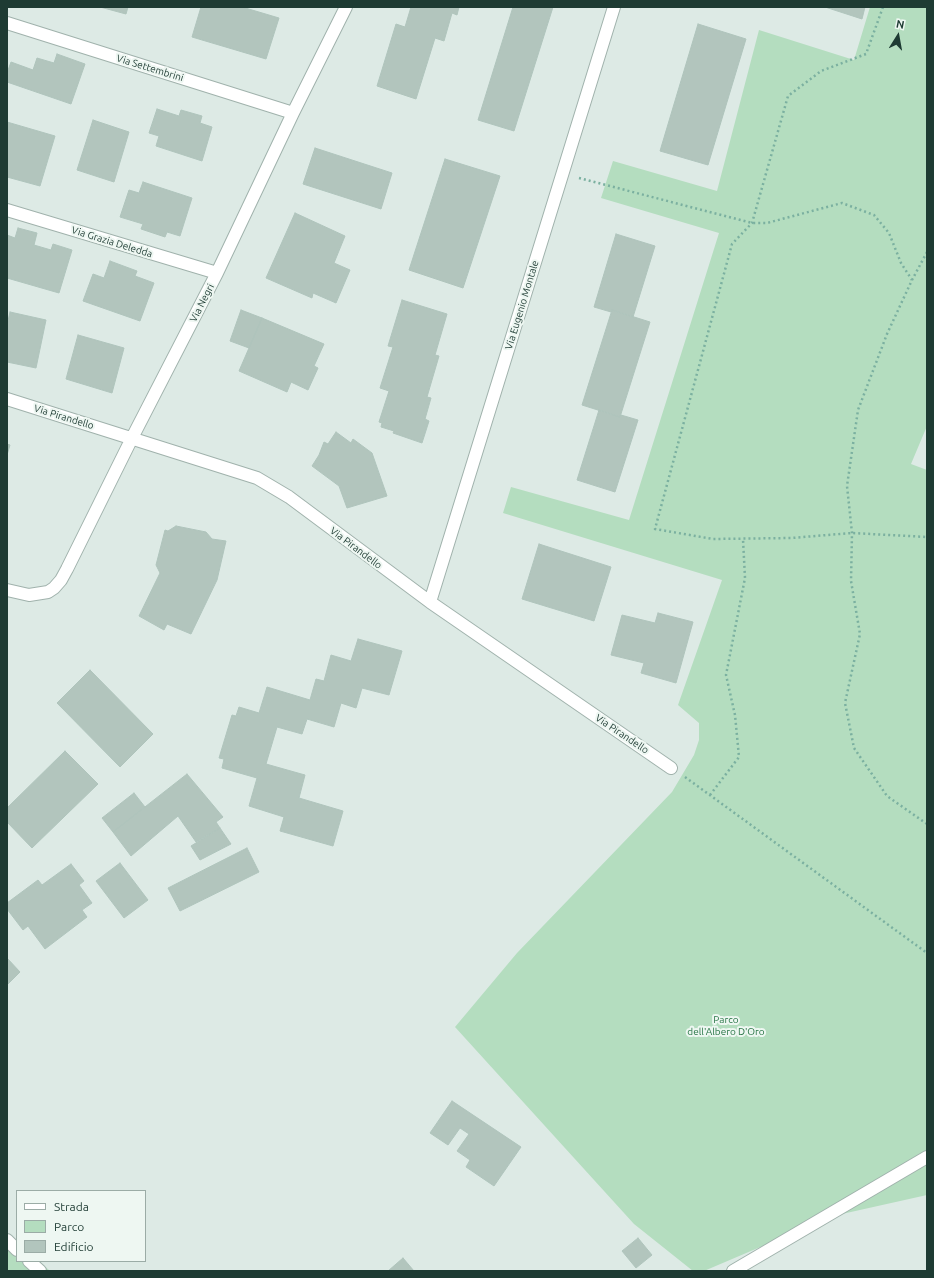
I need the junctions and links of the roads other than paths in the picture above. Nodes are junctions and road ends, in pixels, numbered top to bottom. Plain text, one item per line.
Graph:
1 (346, 7) edge
2 (614, 7) edge
3 (7, 23) edge
4 (293, 112) junction
5 (7, 210) edge
6 (217, 273) junction
7 (7, 399) edge
8 (132, 438) junction
9 (7, 590) edge
10 (430, 602) junction
11 (671, 768) road end
12 (927, 1157) edge
13 (7, 1240) edge
14 (16, 1249) edge
15 (30, 1262) edge
16 (40, 1271) edge
17 (733, 1271) edge

1 - 4 street, Via Negri
2 - 10 street, Via Eugenio Montale
3 - 4 street, Via Settembrini
4 - 6 street, Via Negri
5 - 6 street, Via Grazia Deledda
6 - 8 street, Via Negri
7 - 8 street, Via Pirandello
8 - 9 street, Via Negri
8 - 10 street, Via Pirandello
10 - 11 street, Via Pirandello
12 - 17 street
13 - 14 street
15 - 16 street

